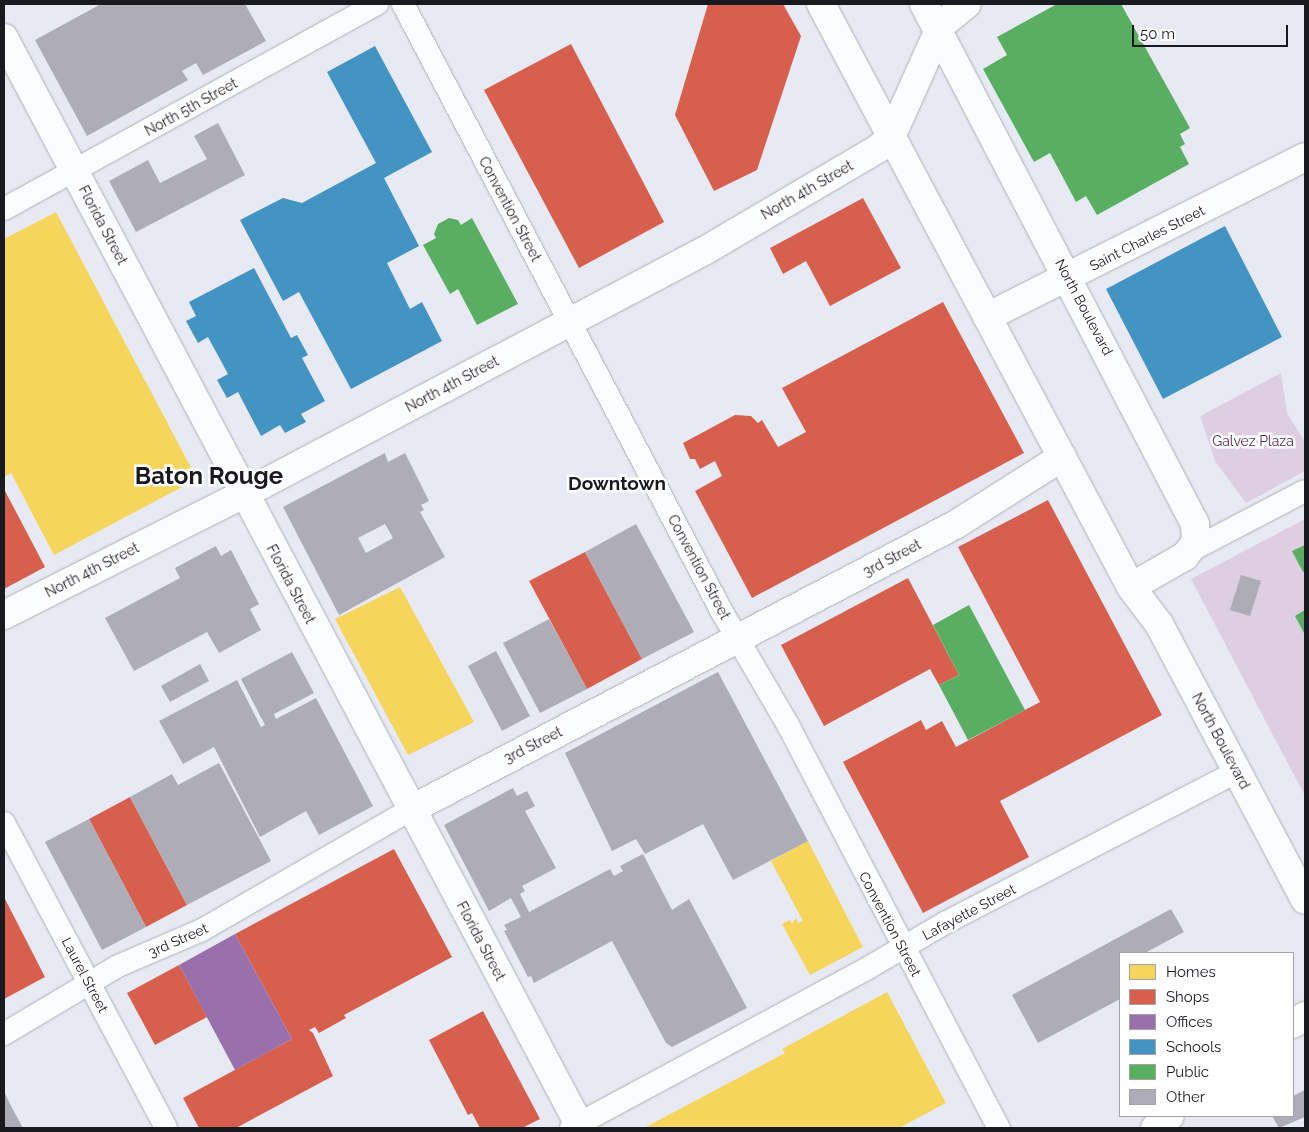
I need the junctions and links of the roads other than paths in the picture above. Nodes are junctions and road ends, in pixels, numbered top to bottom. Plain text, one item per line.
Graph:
1 (377, 4) edge
2 (403, 4) edge
3 (821, 4) edge
4 (924, 4) edge
5 (967, 4) edge
6 (938, 30) junction
7 (4, 38) edge
8 (891, 137) junction
9 (1305, 158) edge
10 (75, 171) junction
11 (4, 209) edge
12 (1068, 277) junction
13 (988, 317) junction
14 (569, 321) junction
15 (1062, 457) junction
16 (1305, 491) edge
17 (244, 494) junction
18 (1192, 550) junction
19 (1130, 587) junction
20 (4, 615) edge
21 (737, 638) junction
22 (1238, 771) junction
23 (410, 810) junction
24 (4, 823) edge
25 (1305, 900) edge
26 (902, 948) junction
27 (89, 983) junction
28 (1305, 1016) edge
29 (1294, 1023) edge
30 (4, 1034) edge
31 (1169, 1117) edge
32 (577, 1127) edge
33 (166, 1128) edge
34 (999, 1128) edge
35 (1155, 1128) edge

1 - 10 street, North 5th Street
2 - 14 street, Convention Street
3 - 8 street, North Boulevard
4 - 6 street, North Boulevard
5 - 6 street
6 - 8 street
6 - 12 street, North Boulevard
7 - 10 street, Florida Street
8 - 13 street, North Boulevard
8 - 14 street, North 4th Street
9 - 12 street, Saint Charles Street
10 - 11 street, North 5th Street
10 - 17 street, Florida Street
12 - 13 street, Saint Charles Street
12 - 18 street, North Boulevard
13 - 15 street, North Boulevard
14 - 17 street, North 4th Street
14 - 21 street, Convention Street
15 - 19 street, North Boulevard
15 - 21 street, 3rd Street
16 - 18 street
17 - 20 street, North 4th Street
17 - 23 street, Florida Street
18 - 19 street
19 - 22 street, North Boulevard
21 - 23 street, 3rd Street
21 - 26 street, Convention Street
22 - 25 street, North Boulevard
22 - 26 street, Lafayette Street
23 - 27 street, 3rd Street
23 - 32 street, Florida Street
24 - 27 street, Laurel Street
26 - 32 street, Lafayette Street
26 - 34 street, Convention Street
27 - 30 street, 3rd Street
27 - 33 street, Laurel Street
28 - 29 street
31 - 35 street

